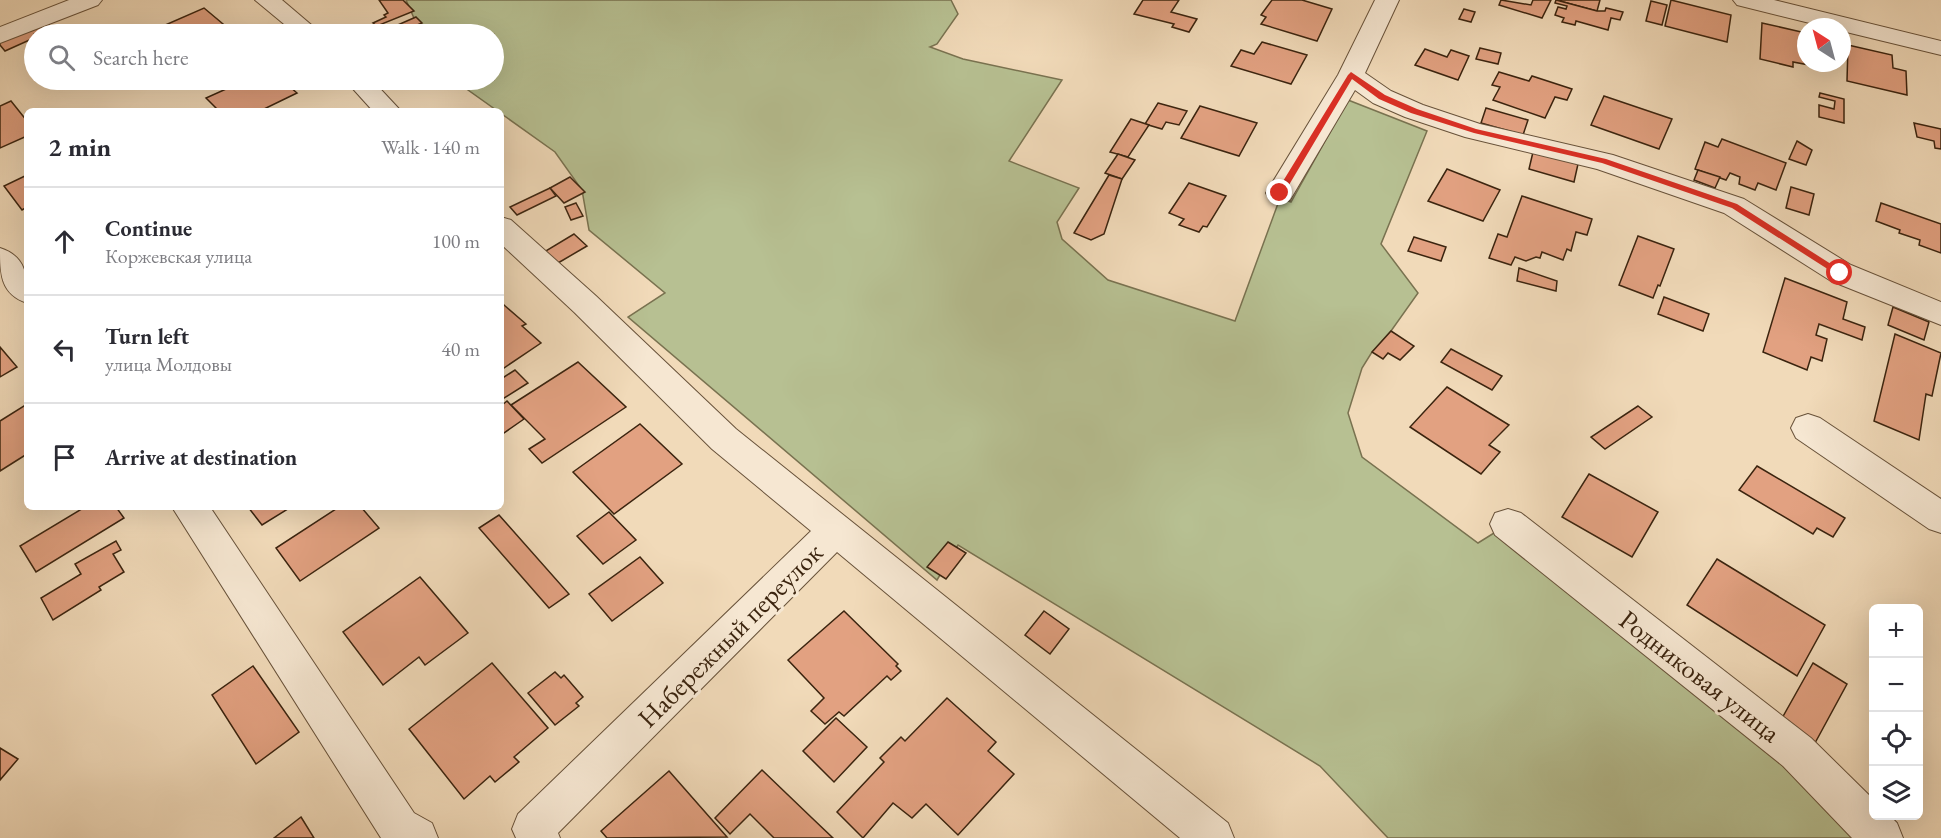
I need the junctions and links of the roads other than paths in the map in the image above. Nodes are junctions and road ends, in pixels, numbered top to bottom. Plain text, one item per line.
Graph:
1 (90, 0) edge
2 (267, 0) edge
3 (1387, 0) edge
4 (1745, 0) edge
5 (30, 24) edge
6 (297, 24) edge
7 (24, 26) edge
8 (0, 36) edge
9 (1941, 48) edge
10 (1351, 75) junction
11 (368, 90) edge
12 (385, 108) edge
13 (1280, 193) dead end
14 (504, 230) edge
15 (0, 259) edge
16 (24, 288) edge
17 (1941, 314) edge
18 (1808, 428) dead end
19 (192, 510) edge
20 (1941, 518) edge
21 (1508, 524) dead end
22 (836, 530) junction
23 (527, 835) edge
24 (417, 838) edge
25 (1213, 838) edge
26 (1882, 838) edge

1 - 5 street
2 - 6 street
3 - 10 street
4 - 9 street
7 - 8 street
10 - 13 street
10 - 17 street
11 - 12 street
14 - 22 street, Набережный переулок
15 - 16 street
18 - 20 street
19 - 24 street
21 - 26 street, Родниковая улица
22 - 23 street, Набережный переулок
22 - 25 street

